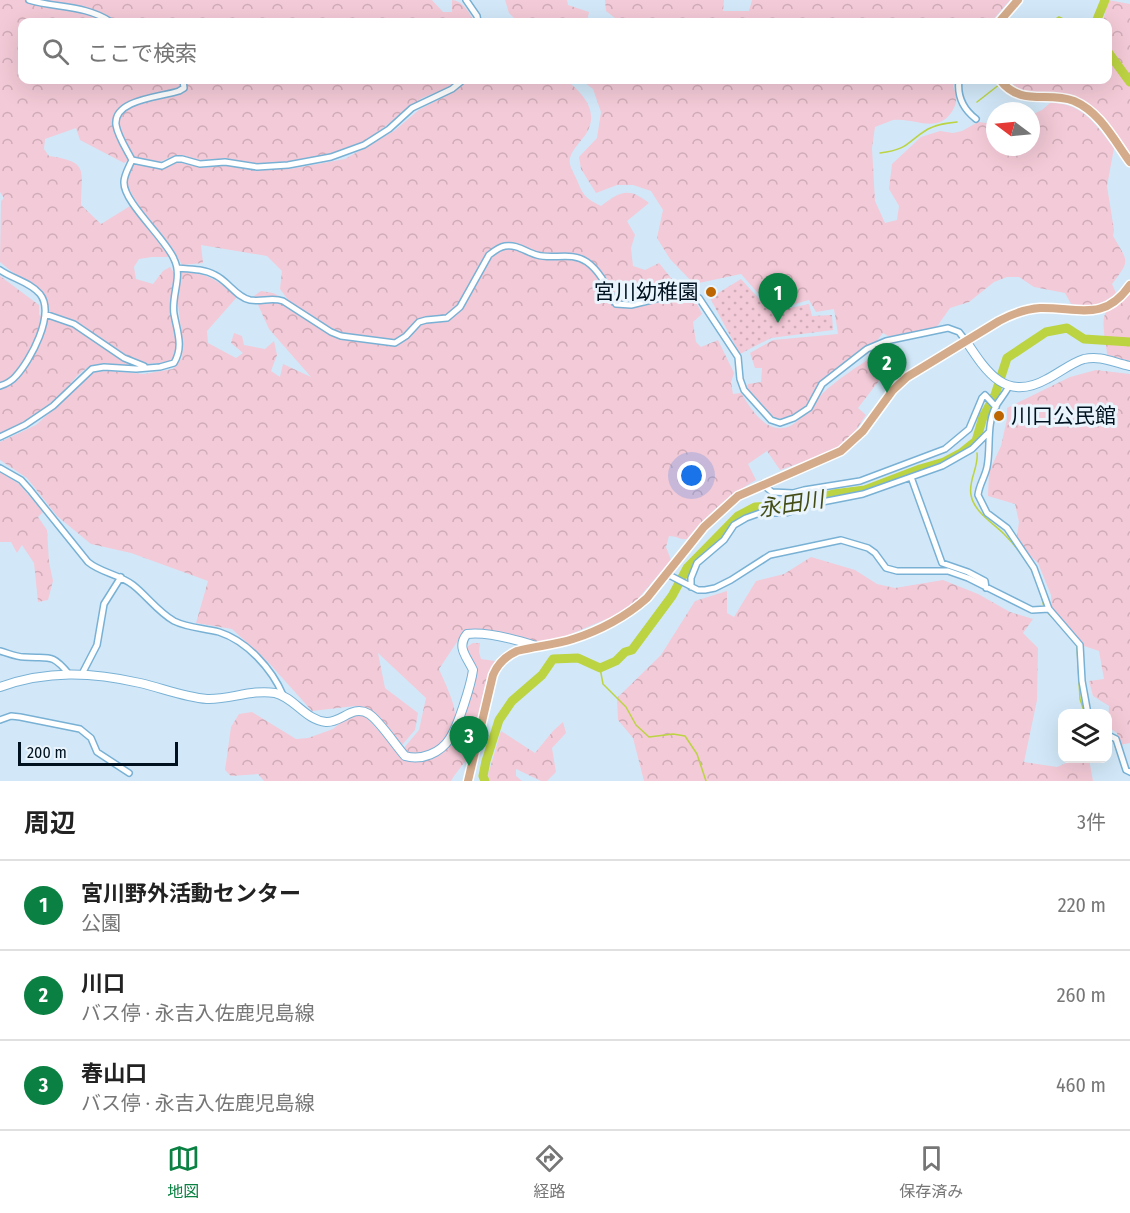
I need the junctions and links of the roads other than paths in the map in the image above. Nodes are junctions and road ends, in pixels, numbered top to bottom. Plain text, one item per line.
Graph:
1 (29, 0) edge
2 (466, 0) edge
3 (1017, 0) edge
4 (104, 18) edge
5 (477, 18) edge
6 (1002, 18) edge
7 (184, 84) edge
8 (458, 84) edge
9 (959, 84) edge
10 (1005, 84) edge
11 (976, 119) dead end
12 (132, 160) junction
13 (1130, 162) edge
14 (177, 268) junction
15 (0, 270) edge
16 (1130, 285) edge
17 (45, 314) junction
18 (966, 341) junction
19 (1130, 366) edge
20 (146, 368) junction
21 (1005, 385) junction
22 (0, 386) edge
23 (994, 405) junction
24 (989, 432) junction
25 (0, 437) edge
26 (0, 468) edge
27 (911, 477) junction
28 (762, 484) junction
29 (669, 575) junction
30 (121, 577) junction
31 (689, 586) junction
32 (986, 588) junction
33 (1049, 609) junction
34 (536, 646) junction
35 (0, 651) edge
36 (69, 674) junction
37 (82, 674) junction
38 (0, 687) edge
39 (283, 695) junction
40 (1087, 709) edge
41 (0, 720) edge
42 (1112, 737) edge
43 (1130, 772) edge
44 (129, 773) dead end
45 (468, 781) edge

1 - 4 street
2 - 5 street
3 - 6 main road
7 - 12 street
8 - 12 street
9 - 11 street
10 - 13 main road
12 - 14 street
14 - 18 street
14 - 20 street
15 - 17 street
16 - 18 main road
17 - 20 street
17 - 22 street
18 - 21 street
18 - 28 main road
19 - 21 street
20 - 25 street
21 - 23 street
23 - 24 street
23 - 28 street
24 - 27 street
24 - 33 street
26 - 30 street
27 - 31 street
27 - 32 street
28 - 29 main road
29 - 31 street
29 - 34 main road
30 - 37 street
30 - 39 street
31 - 32 street
32 - 33 street
33 - 40 street
34 - 39 street
34 - 45 main road
35 - 36 street
36 - 37 street
36 - 38 street
37 - 39 street
41 - 44 street
42 - 43 street

